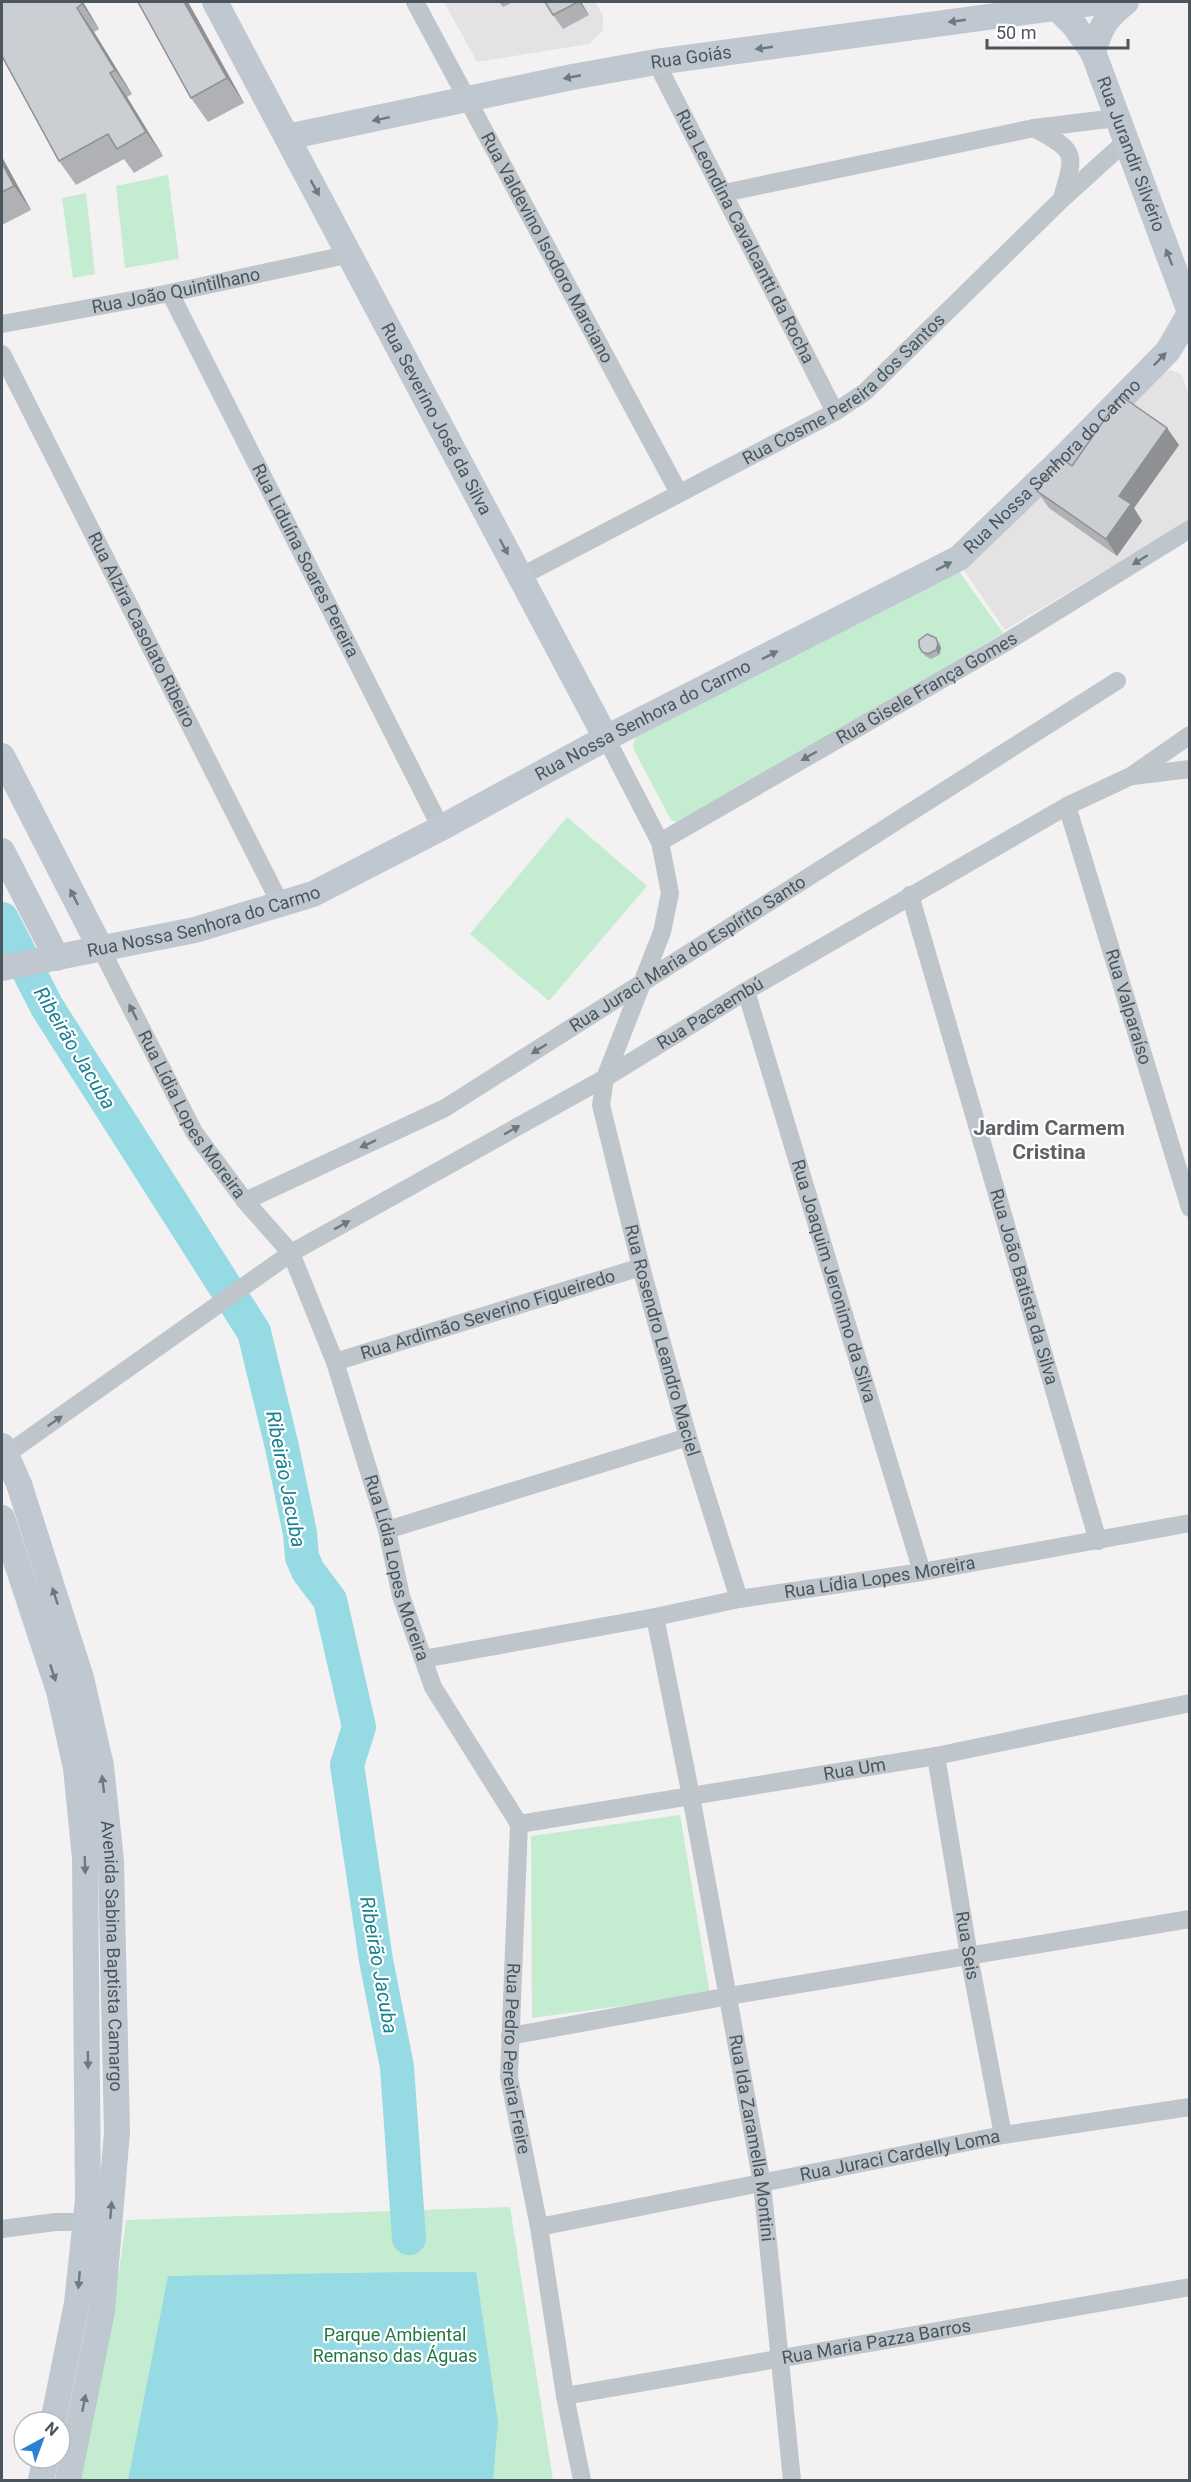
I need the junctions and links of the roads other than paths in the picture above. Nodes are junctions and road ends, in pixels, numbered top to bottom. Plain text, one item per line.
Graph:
1 (215, 2) edge
2 (415, 2) edge
3 (1099, 2) edge
4 (1126, 2) edge
5 (1057, 5) edge
6 (1093, 52) junction
7 (656, 62) junction
8 (469, 100) junction
9 (1034, 128) junction
10 (1121, 130) junction
11 (287, 137) junction
12 (724, 193) junction
13 (1061, 200) junction
14 (351, 254) junction
15 (170, 292) junction
16 (1190, 312) edge
17 (2, 324) edge
18 (2, 354) edge
19 (835, 412) junction
20 (679, 493) junction
21 (1190, 529) edge
22 (520, 577) junction
23 (1117, 681) dead end
24 (587, 702) junction
25 (1190, 735) edge
26 (606, 738) junction
27 (2, 756) edge
28 (571, 757) junction
29 (1190, 769) edge
30 (1131, 776) junction
31 (1067, 806) junction
32 (441, 828) junction
33 (660, 842) junction
34 (2, 851) edge
35 (910, 896) junction
36 (281, 905) junction
37 (101, 949) junction
38 (49, 960) junction
39 (2, 968) edge
40 (641, 984) junction
41 (746, 991) junction
42 (605, 1078) junction
43 (245, 1201) junction
44 (1190, 1208) edge
45 (291, 1253) junction
46 (641, 1267) junction
47 (334, 1362) junction
48 (688, 1437) junction
49 (3, 1452) edge
50 (2, 1518) edge
51 (1190, 1522) edge
52 (387, 1530) junction
53 (1098, 1541) junction
54 (922, 1572) junction
55 (739, 1599) junction
56 (655, 1617) junction
57 (423, 1659) junction
58 (1190, 1703) edge
59 (936, 1756) junction
60 (692, 1796) junction
61 (519, 1824) junction
62 (1190, 1919) edge
63 (969, 1956) junction
64 (729, 1996) junction
65 (510, 2036) junction
66 (1190, 2107) edge
67 (1003, 2135) junction
68 (762, 2183) junction
69 (84, 2222) junction
70 (539, 2227) junction
71 (2, 2229) edge
72 (1190, 2287) edge
73 (779, 2358) junction
74 (565, 2396) junction
75 (55, 2410) edge
76 (68, 2481) edge
77 (582, 2481) edge
78 (792, 2481) edge

1 - 11 main road, Rua Severino José da Silva
2 - 8 street, Rua Valdevino Isodoro Marciano
3 - 5 main road, Rua Goiás
4 - 6 main road
5 - 6 main road, Rua Jurandir Silvério
5 -> 7 main road, Rua Goiás
6 - 10 main road, Rua Jurandir Silvério
7 -> 8 main road, Rua Goiás
7 - 12 street, Rua Leondina Cavalcantti da Rocha
8 -> 11 main road, Rua Goiás
8 - 20 street, Rua Valdevino Isodoro Marciano
9 - 10 street
9 - 12 street
9 - 13 street
10 - 13 street, Rua Cosme Pereira dos Santos
16 -> 10 main road, Rua Jurandir Silvério
11 -> 14 main road, Rua Severino José da Silva
12 - 19 street, Rua Leondina Cavalcantti da Rocha
13 - 19 street, Rua Cosme Pereira dos Santos
14 - 15 street, Rua João Quintilhano
14 -> 22 main road, Rua Severino José da Silva
15 - 17 street, Rua João Quintilhano
15 - 32 street, Rua Liduína Soares Pereira
26 -> 16 main road, Rua Nossa Senhora do Carmo
18 - 36 street, Rua Alzira Casolato Ribeiro
19 - 20 street, Rua Cosme Pereira dos Santos
20 - 22 street, Rua Cosme Pereira dos Santos
21 -> 33 street, Rua Gisele França Gomes
22 - 24 main road, Rua Severino José da Silva
23 - 40 street, Rua Juraci Maria do Espírito Santo
24 - 26 main road, Rua Severino José da Silva
24 - 28 main road
25 - 30 street, Rua Pacaembú
26 - 28 main road, Rua Nossa Senhora do Carmo
26 - 33 street, Rua Severino José da Silva
37 -> 27 main road
28 - 32 main road, Rua Nossa Senhora do Carmo
29 - 30 street, Rua Pacaembú
30 - 31 street, Rua Pacaembú
31 - 35 street, Rua Pacaembú
31 - 44 street, Rua Valparaíso
32 - 36 main road, Rua Nossa Senhora do Carmo
33 - 40 street, Rua Severino José da Silva
34 - 38 main road
35 - 41 street, Rua Pacaembú
35 - 53 street, Rua João Batista da Silva
36 - 37 main road, Rua Nossa Senhora do Carmo
37 - 38 main road, Rua Nossa Senhora do Carmo
43 -> 37 street, Rua Lídia Lopes Moreira
38 - 39 main road, Rua Nossa Senhora do Carmo
40 - 42 street, Rua Severino José da Silva
40 -> 43 street, Rua Juraci Maria do Espírito Santo
41 - 42 street, Rua Pacaembú
41 - 54 street, Rua Joaquim Jeronimo da Silva
45 -> 42 street, Rua Pacaembú
42 - 46 street, Rua Rosendro Leandro Maciel
43 - 45 street, Rua Lídia Lopes Moreira
45 - 47 street, Rua Lídia Lopes Moreira
49 -> 45 street, Rua Pacaembú
46 - 47 street, Rua Ardimão Severino Figueiredo
46 - 48 street, Rua Rosendro Leandro Maciel
47 - 52 street, Rua Lídia Lopes Moreira
48 - 52 street
48 - 55 street, Rua Rosendro Leandro Maciel
76 -> 49 main road, Avenida Sabina Baptista Camargo
50 -> 69 main road, Avenida Sabina Baptista Camargo
51 - 53 street, Rua Lídia Lopes Moreira
52 - 57 street, Rua Lídia Lopes Moreira
53 - 54 street, Rua Lídia Lopes Moreira
54 - 55 street, Rua Lídia Lopes Moreira
55 - 56 street, Rua Lídia Lopes Moreira
56 - 57 street, Rua Lídia Lopes Moreira
56 - 60 street, Rua Ida Zaramella Montini
57 - 61 street
58 - 59 street, Rua Um
59 - 60 street, Rua Um
59 - 63 street, Rua Seis
60 - 61 street, Rua Um
60 - 64 street, Rua Ida Zaramella Montini
61 - 65 street, Rua Pedro Pereira Freire
62 - 63 street
63 - 64 street
63 - 67 street, Rua Seis
64 - 65 street
64 - 68 street, Rua Ida Zaramella Montini
65 - 70 street, Rua Pedro Pereira Freire
66 - 67 street, Rua Juraci Cardelly Loma
67 - 68 street, Rua Juraci Cardelly Loma
68 - 70 street, Rua Juraci Cardelly Loma
68 - 73 street, Rua Ida Zaramella Montini
69 - 71 street
69 -> 75 main road, Avenida Sabina Baptista Camargo
70 - 74 street, Rua Pedro Pereira Freire
72 - 73 street, Rua Maria Pazza Barros
73 - 74 street, Rua Maria Pazza Barros
73 - 78 street, Rua Ida Zaramella Montini
74 - 77 street, Rua Pedro Pereira Freire

